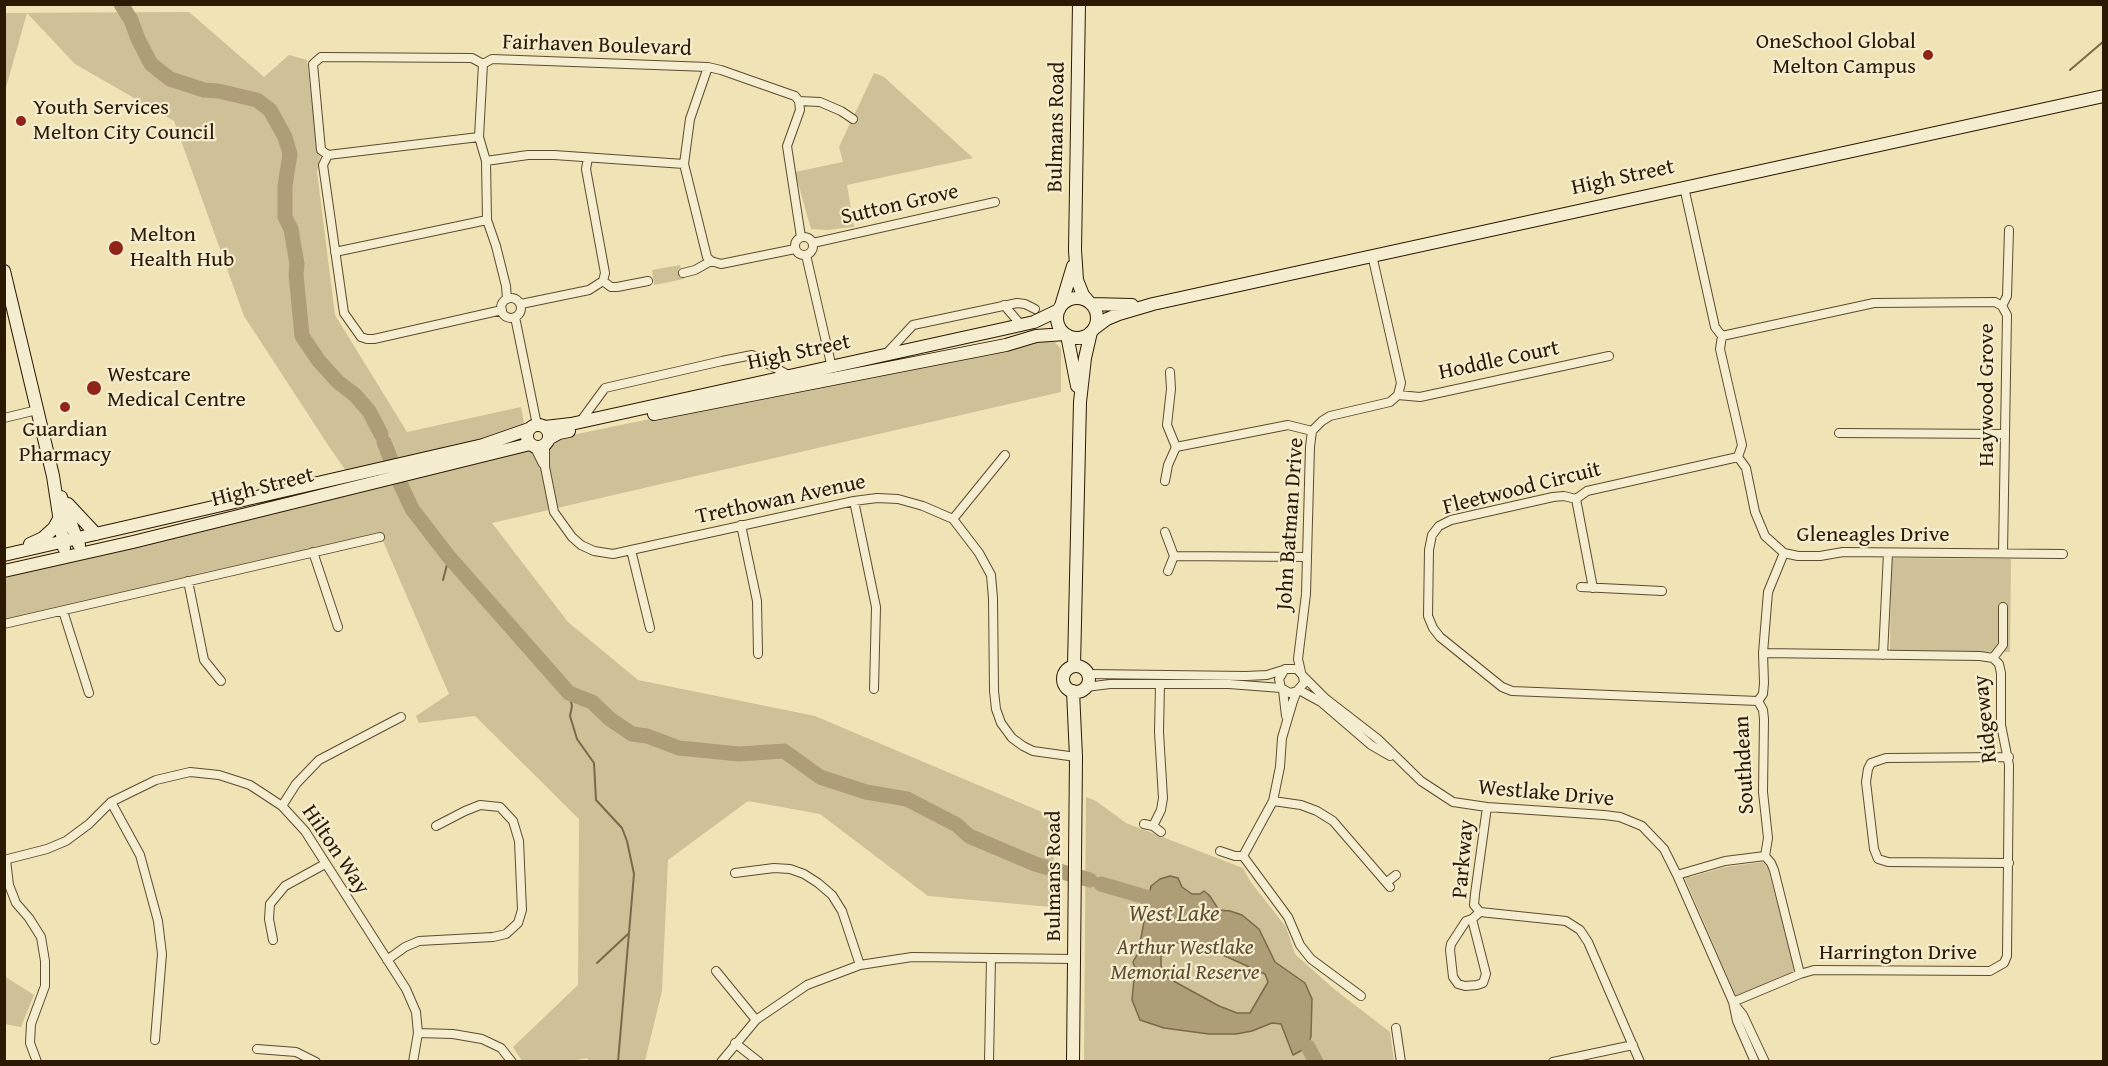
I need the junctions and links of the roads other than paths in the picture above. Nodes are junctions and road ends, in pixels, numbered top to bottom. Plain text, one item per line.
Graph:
1 (1079, 4) edge
2 (483, 64) junction
3 (708, 68) junction
4 (2103, 96) edge
5 (799, 101) junction
6 (853, 119) dead end
7 (479, 137) junction
8 (328, 155) junction
9 (588, 158) junction
10 (486, 161) junction
11 (684, 164) junction
12 (1684, 187) junction
13 (995, 202) dead end
14 (487, 220) junction
15 (2009, 230) dead end
16 (801, 237) junction
17 (813, 243) junction
18 (795, 249) junction
19 (1075, 250) junction
20 (335, 252) junction
21 (806, 255) junction
22 (1372, 255) junction
23 (711, 261) junction
24 (4, 271) edge
25 (683, 273) dead end
26 (603, 281) junction
27 (648, 281) dead end
28 (507, 299) junction
29 (1090, 303) junction
30 (521, 304) junction
31 (1153, 304) junction
32 (1004, 305) junction
33 (2002, 306) junction
34 (1060, 308) junction
35 (1035, 309) dead end
36 (501, 310) junction
37 (515, 317) junction
38 (1021, 325) junction
39 (1093, 330) junction
40 (1066, 334) junction
41 (1722, 336) junction
42 (885, 356) junction
43 (1609, 356) dead end
44 (832, 368) junction
45 (1170, 372) dead end
46 (790, 376) junction
47 (1398, 395) junction
48 (1080, 402) junction
49 (37, 410) junction
50 (4, 418) edge
51 (580, 422) junction
52 (1312, 431) junction
53 (1839, 434) dead end
54 (2005, 434) junction
55 (539, 436) junction
56 (1176, 447) junction
57 (1005, 455) dead end
58 (1738, 457) junction
59 (53, 476) junction
60 (1165, 481) dead end
61 (60, 494) junction
62 (1576, 499) junction
63 (854, 501) junction
64 (59, 519) junction
65 (952, 519) junction
66 (741, 525) junction
67 (1165, 532) dead end
68 (96, 534) junction
69 (380, 537) dead end
70 (78, 538) junction
71 (62, 541) junction
72 (631, 550) junction
73 (313, 552) junction
74 (1784, 553) junction
75 (1888, 553) junction
76 (2003, 553) junction
77 (9, 554) edge
78 (81, 554) junction
79 (2063, 554) dead end
80 (1174, 556) junction
81 (1307, 557) junction
82 (66, 558) junction
83 (4, 571) edge
84 (1168, 571) dead end
85 (188, 581) junction
86 (1581, 587) dead end
87 (1593, 588) junction
88 (1662, 591) dead end
89 (2003, 607) dead end
90 (63, 611) junction
91 (4, 624) edge
92 (338, 627) dead end
93 (650, 628) dead end
94 (1300, 640) junction
95 (1764, 653) junction
96 (758, 654) dead end
97 (1883, 655) junction
98 (1993, 658) junction
99 (1074, 666) junction
100 (1284, 670) junction
101 (1302, 674) junction
102 (1087, 680) junction
103 (221, 681) dead end
104 (1160, 684) junction
105 (874, 689) dead end
106 (1282, 689) junction
107 (1073, 691) junction
108 (1298, 691) junction
109 (89, 693) dead end
110 (1758, 701) junction
111 (401, 717) dead end
112 (1286, 726) junction
113 (1076, 757) junction
114 (2009, 757) junction
115 (1404, 764) junction
116 (1273, 801) junction
117 (111, 802) junction
118 (282, 806) junction
119 (1487, 807) junction
120 (436, 826) dead end
121 (1161, 832) dead end
122 (1221, 851) dead end
123 (1243, 856) junction
124 (1765, 856) junction
125 (5, 860) edge
126 (2009, 863) junction
127 (325, 864) junction
128 (735, 873) dead end
129 (1677, 875) junction
130 (1396, 876) dead end
131 (1480, 912) junction
132 (1472, 919) junction
133 (273, 940) dead end
134 (991, 958) junction
135 (1075, 959) junction
136 (387, 960) junction
137 (860, 965) junction
138 (1997, 969) joint
139 (716, 971) dead end
140 (1800, 974) junction
141 (1362, 996) dead end
142 (1733, 1002) junction
143 (756, 1020) junction
144 (1396, 1028) dead end
145 (418, 1033) junction
146 (155, 1040) dead end
147 (735, 1043) junction
148 (1633, 1044) junction
149 (257, 1049) dead end
150 (37, 1062) edge
151 (316, 1062) edge
152 (413, 1062) edge
153 (512, 1062) edge
154 (721, 1062) edge
155 (759, 1062) edge
156 (989, 1062) edge
157 (1073, 1062) edge
158 (1401, 1062) edge
159 (1553, 1062) edge
160 (1640, 1062) edge
161 (1755, 1062) edge
162 (1765, 1062) edge

1 - 19 main road, Bulmans Road
2 - 3 street, Fairhaven Boulevard
2 - 7 street, Fairhaven Boulevard
2 - 8 street
3 - 5 street, Fairhaven Boulevard
3 - 11 street
4 - 12 main road, High Street
5 - 6 street, Fairhaven Boulevard
5 - 16 street
7 - 8 street
7 - 10 street, Fairhaven Boulevard
8 - 20 street
9 - 10 street
9 - 11 street
9 - 26 street
10 - 14 street, Fairhaven Boulevard
11 - 23 street
12 - 22 main road, High Street
12 - 41 street, Gleneagles Drive
13 - 17 street, Sutton Grove
14 - 20 street
14 - 28 street, Fairhaven Boulevard
15 - 33 street
16 - 17 street
16 - 18 street
17 - 21 street
18 - 21 street
18 - 23 street
19 - 29 main road, Bulmans Road
19 - 34 main road, Bulmans Road
20 - 36 street
21 - 44 street
22 - 31 main road, High Street
22 - 47 street
23 - 25 street
24 - 49 main road
26 - 27 street
26 - 30 street
28 - 30 street
28 - 36 street
29 - 31 main road, High Street
29 - 34 main road
29 - 39 main road
30 - 37 street
31 - 39 main road, High Street
32 - 35 street
32 - 38 street
32 - 42 street
33 - 41 street, Haywood Grove
33 - 54 street, Haywood Grove
34 - 38 main road, High Street
34 - 40 main road
36 - 37 street
37 - 55 street
38 - 42 main road, High Street
39 - 40 main road
39 - 48 main road
40 - 48 main road
40 - 55 main road, High Street
41 - 58 street, Gleneagles Drive
42 - 44 main road, High Street
43 - 47 street, Hoddle Court
44 - 46 main road, High Street
45 - 56 street
46 - 51 main road, High Street
46 - 51 street
47 - 52 street, John Batman Drive
48 - 99 main road
49 - 50 street
49 - 59 main road
51 - 55 main road, High Street
52 - 56 street
52 - 81 street, John Batman Drive
53 - 54 street
54 - 76 street, Haywood Grove
55 - 68 main road, High Street
55 - 72 street, Trethowan Avenue
55 - 78 main road, High Street
56 - 60 street
57 - 65 street
58 - 62 street, Fleetwood Circuit
58 - 74 street, Gleneagles Drive
59 - 61 main road
59 - 64 main road
61 - 68 main road
61 - 70 main road
62 - 87 street
62 - 110 street, Fleetwood Circuit
63 - 65 street, Trethowan Avenue
63 - 66 street, Trethowan Avenue
63 - 105 street
64 - 71 main road
64 - 77 main road
65 - 113 street, Trethowan Avenue
66 - 72 street, Trethowan Avenue
66 - 96 street
67 - 80 street
68 - 70 main road, High Street
69 - 73 street
70 - 71 main road, High Street
70 - 78 main road
71 - 77 main road, High Street
71 - 82 main road
72 - 93 street
73 - 85 street
73 - 92 street
74 - 75 street, Gleneagles Drive
74 - 95 street, Southdean
75 - 76 street, Gleneagles Drive
75 - 97 street
76 - 79 street, Gleneagles Drive
78 - 82 main road, High Street
80 - 81 street
80 - 84 street
81 - 94 street, John Batman Drive
82 - 83 main road, High Street
85 - 90 street
85 - 103 street
86 - 87 street
87 - 88 street
89 - 98 street
90 - 91 street
90 - 109 street
94 - 100 street, John Batman Drive
94 - 101 street, John Batman Drive
95 - 97 street, Ridgeway
95 - 110 street, Southdean
97 - 98 street, Ridgeway
98 - 114 street, Ridgeway
99 - 102 main road
99 - 107 main road
100 - 101 street
100 - 102 street
100 - 106 street
101 - 108 street
101 - 115 street, Westlake Drive
102 - 104 street
102 - 107 main road
104 - 106 street
104 - 121 street
106 - 108 street
106 - 112 street
107 - 113 main road, Bulmans Road
108 - 112 street
108 - 115 street, Westlake Drive
110 - 124 street, Southdean
111 - 118 street
112 - 116 street
113 - 135 main road, Bulmans Road
114 - 126 street, Ridgeway
114 - 126 street
115 - 119 street, Westlake Drive
116 - 123 street
116 - 130 street
117 - 118 street, Hilton Way
117 - 125 street, Hilton Way
117 - 146 street
118 - 127 street, Hilton Way
119 - 129 street, Westlake Drive
119 - 131 street, Parkway
120 - 136 street
122 - 123 street
123 - 141 street
124 - 129 street
124 - 140 street, Southdean
125 - 150 street, Hilton Way
126 - 138 street, Ridgeway
127 - 133 street
127 - 136 street, Hilton Way
128 - 137 street
129 - 142 street, Westlake Drive
131 - 132 street
131 - 148 street
132 - 132 street, Parkway
134 - 135 street
134 - 137 street
134 - 156 street
135 - 157 main road, Bulmans Road
136 - 145 street, Hilton Way
137 - 143 street
138 - 140 street, Harrington Drive
139 - 143 street
140 - 142 street, Harrington Drive
142 - 161 street, Westlake Drive
142 - 162 street, Westlake Drive
143 - 147 street
144 - 158 street
145 - 152 street, Hilton Way
145 - 153 street
147 - 154 street
147 - 155 street
148 - 159 street
148 - 160 street
149 - 151 street

